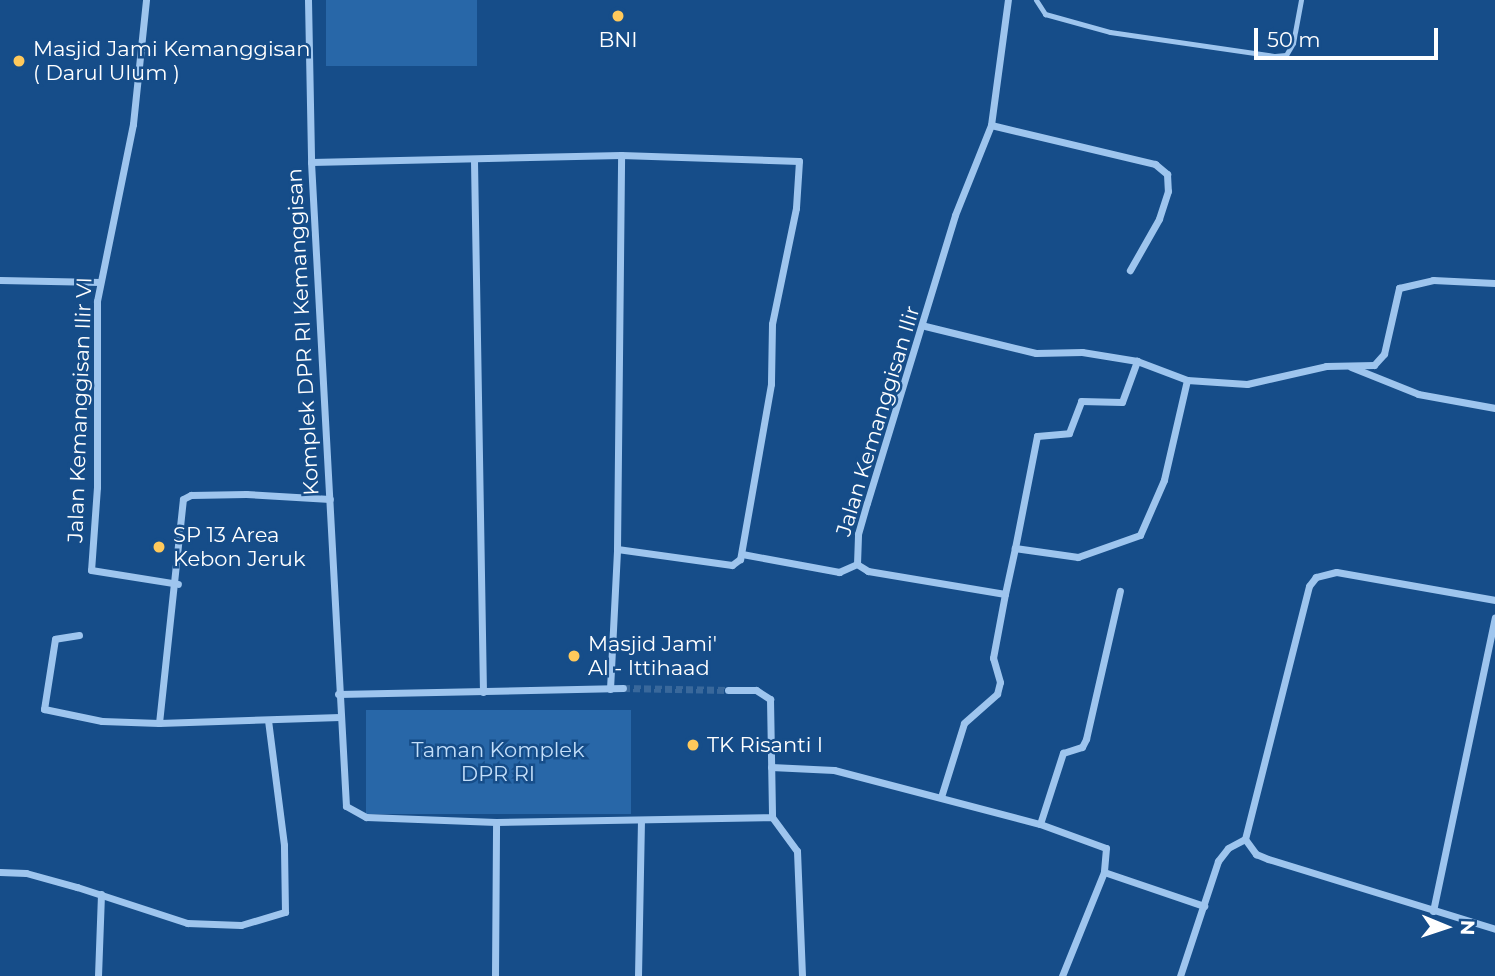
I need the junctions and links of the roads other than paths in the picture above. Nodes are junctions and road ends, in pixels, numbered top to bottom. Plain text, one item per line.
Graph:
1 (146, 0) edge
2 (308, 0) edge
3 (1008, 0) edge
4 (1036, 0) edge
5 (1301, 0) edge
6 (990, 125) junction
7 (621, 155) junction
8 (474, 161) junction
9 (311, 162) junction
10 (1130, 270) dead end
11 (0, 280) edge
12 (100, 282) junction
13 (1495, 283) edge
14 (925, 326) junction
15 (1137, 361) junction
16 (1350, 367) junction
17 (1187, 380) junction
18 (1495, 408) edge
19 (330, 499) junction
20 (1015, 548) junction
21 (617, 549) junction
22 (742, 554) junction
23 (857, 564) junction
24 (178, 584) junction
25 (1120, 591) dead end
26 (1005, 594) junction
27 (1495, 600) edge
28 (1495, 617) edge
29 (1494, 632) edge
30 (79, 635) dead end
31 (623, 688) tunnel mouth
32 (610, 689) junction
33 (727, 690) tunnel mouth
34 (483, 692) junction
35 (338, 694) junction
36 (340, 717) junction
37 (268, 720) junction
38 (159, 723) junction
39 (771, 767) junction
40 (941, 797) junction
41 (772, 817) junction
42 (496, 822) junction
43 (641, 822) junction
44 (1040, 824) junction
45 (1245, 839) junction
46 (0, 872) edge
47 (1104, 872) junction
48 (101, 894) junction
49 (1204, 906) junction
50 (1433, 911) junction
51 (1495, 929) edge
52 (98, 976) edge
53 (495, 976) edge
54 (638, 976) edge
55 (802, 976) edge
56 (1062, 976) edge
57 (1180, 976) edge

1 - 12 street, Jalan Kemanggisan Ilir VI
2 - 9 street, Komplek DPR RI Kemanggisan
3 - 6 street, Jalan Kemanggisan Ilir
4 - 5 lane
6 - 10 street
6 - 14 street, Jalan Kemanggisan Ilir
7 - 8 street
7 - 21 street
7 - 22 street
8 - 9 street
8 - 34 street
9 - 19 street, Komplek DPR RI Kemanggisan
11 - 12 street
12 - 24 street, Jalan Kemanggisan Ilir VI
13 - 16 street
14 - 15 street
14 - 23 street, Jalan Kemanggisan Ilir
15 - 17 street
15 - 20 street
16 - 17 street
16 - 18 street
17 - 20 street
19 - 24 street
19 - 35 street, Komplek DPR RI Kemanggisan
20 - 26 street
21 - 22 street
21 - 32 street
22 - 23 street
23 - 26 street, Jalan Kemanggisan Ilir
24 - 38 street
25 - 44 street
26 - 40 street
27 - 45 street
28 - 29 street
29 - 50 street
30 - 38 street
31 - 32 street
32 - 34 street
33 - 39 street
34 - 35 street
35 - 36 street, Komplek DPR RI Kemanggisan
36 - 37 street
36 - 42 street, Komplek DPR RI Kemanggisan
37 - 38 street
37 - 48 street
39 - 40 street
39 - 41 street
40 - 44 street
41 - 43 street
41 - 55 street
42 - 43 street
42 - 53 street
43 - 54 street
44 - 47 street
45 - 49 street
45 - 50 street
46 - 48 street
47 - 49 street
47 - 56 street
48 - 52 street
49 - 57 street
50 - 51 street

